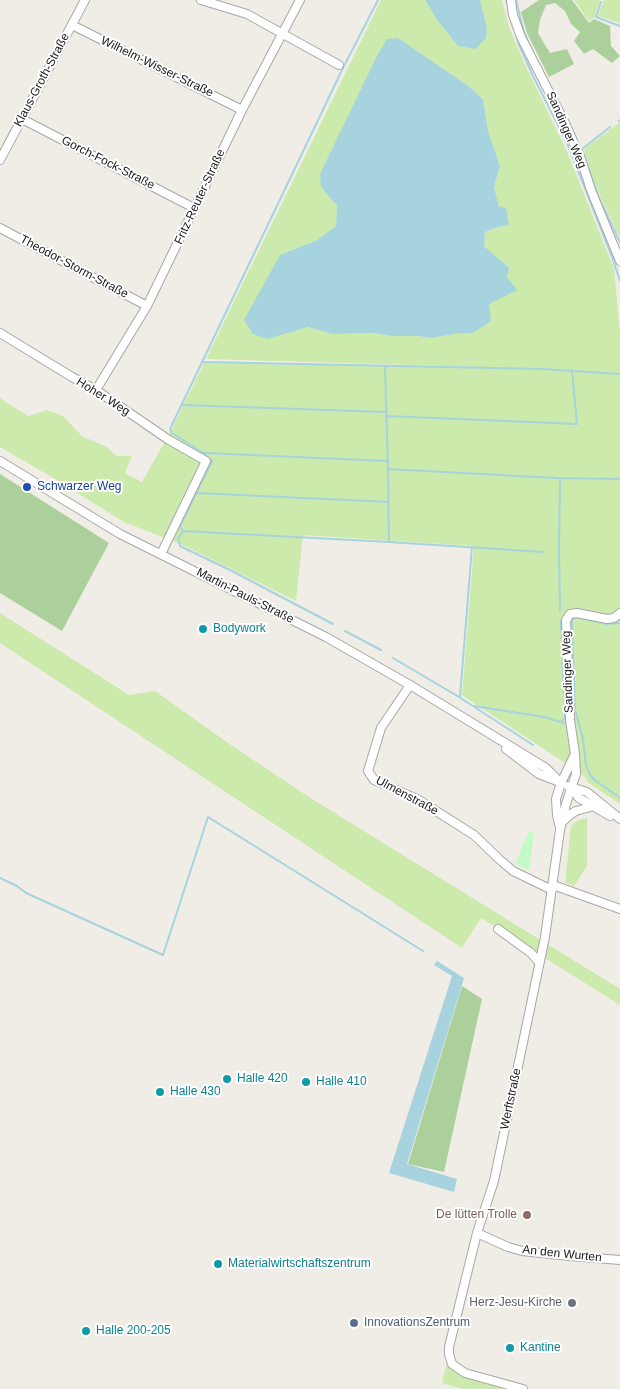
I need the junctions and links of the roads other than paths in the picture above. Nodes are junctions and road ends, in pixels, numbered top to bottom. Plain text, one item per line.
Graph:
1 (74, 0) edge
2 (204, 0) edge
3 (300, 0) edge
4 (511, 0) edge
5 (84, 2) edge
6 (72, 25) junction
7 (282, 32) junction
8 (339, 65) dead end
9 (242, 110) junction
10 (22, 119) junction
11 (0, 160) edge
12 (194, 208) junction
13 (0, 228) edge
14 (620, 261) edge
15 (147, 306) junction
16 (0, 333) edge
17 (96, 390) junction
18 (0, 461) edge
19 (161, 554) junction
20 (620, 613) edge
21 (410, 685) junction
22 (575, 754) junction
23 (561, 783) junction
24 (572, 788) junction
25 (594, 806) junction
26 (620, 820) edge
27 (561, 826) junction
28 (552, 887) junction
29 (620, 909) edge
30 (498, 929) dead end
31 (540, 962) junction
32 (477, 1233) junction
33 (620, 1260) edge
34 (523, 1389) edge

1 - 5 street
2 - 7 street
3 - 7 street, Fritz-Reuter-Straße
4 - 14 street, Sandinger Weg
5 - 6 street, Klaus-Groth-Straße
6 - 9 street, Wilhelm-Wisser-Straße
6 - 10 street, Klaus-Groth-Straße
7 - 8 street
7 - 9 street, Fritz-Reuter-Straße
9 - 12 street, Fritz-Reuter-Straße
10 - 11 street, Klaus-Groth-Straße
10 - 12 street, Gorch-Fock-Straße
12 - 15 street, Fritz-Reuter-Straße
13 - 15 street, Theodor-Storm-Straße
15 - 17 street, Fritz-Reuter-Straße
16 - 17 street, Hoher Weg
17 - 19 street, Hoher Weg
18 - 19 street, Martin-Pauls-Straße
19 - 21 street, Martin-Pauls-Straße
20 - 22 street, Sandinger Weg
21 - 23 street, Martin-Pauls-Straße
21 - 28 street, Ulmenstraße
22 - 23 street
22 - 24 street, Sandinger Weg
23 - 24 street, Martin-Pauls-Straße
23 - 27 street, Werftstraße
24 - 25 street, Martin-Pauls-Straße
24 - 26 street, Martin-Pauls-Straße
24 - 27 street, Werftstraße
25 - 26 street, Martin-Pauls-Straße
25 - 27 street
27 - 28 street, Werftstraße
28 - 29 street, Ulmenstraße
28 - 31 street, Werftstraße
30 - 31 street
31 - 32 street, Werftstraße
32 - 33 street, An den Wurten
32 - 34 street, Werftstraße

